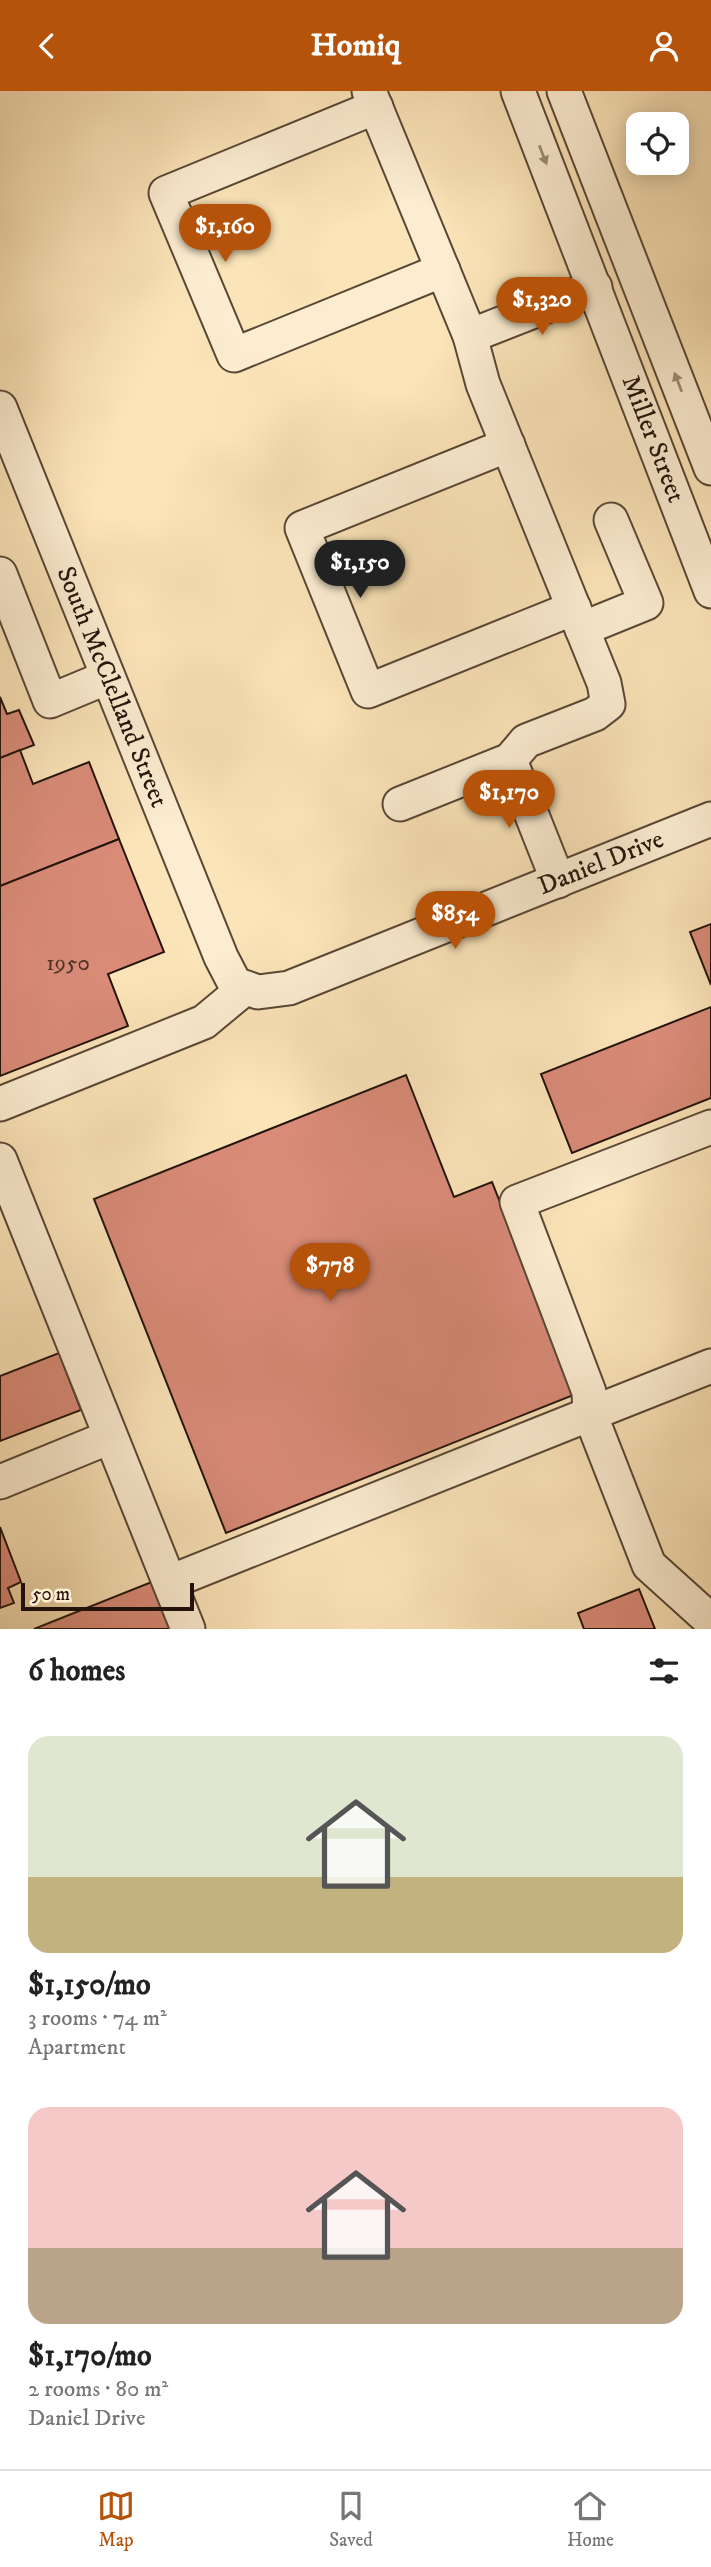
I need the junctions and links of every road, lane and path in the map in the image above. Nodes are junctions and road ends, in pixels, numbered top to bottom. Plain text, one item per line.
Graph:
1 (518, 91) edge
2 (564, 91) edge
3 (372, 99) edge
4 (443, 271) junction
5 (595, 287) junction
6 (470, 336) junction
7 (0, 408) edge
8 (508, 446) junction
9 (711, 468) edge
10 (611, 520) dead end
11 (0, 574) edge
12 (711, 590) edge
13 (578, 618) junction
14 (108, 677) junction
15 (510, 760) junction
16 (400, 804) dead end
17 (711, 819) edge
18 (558, 881) junction
19 (236, 976) junction
20 (0, 1104) edge
21 (711, 1127) edge
22 (0, 1160) edge
23 (711, 1366) edge
24 (590, 1414) junction
25 (110, 1437) junction
26 (0, 1482) edge
27 (170, 1582) junction
28 (711, 1621) edge
29 (188, 1629) edge

1 -> 5 street, Miller Street
9 -> 2 street, Miller Street
3 - 4 street
3 - 4 street
4 - 6 street
5 - 6 street
5 - 12 street, Miller Street
6 - 8 street
7 - 14 street, South McClelland Street
8 - 13 street
8 - 13 street
10 - 13 street
11 - 14 street
13 - 15 street
14 - 19 street, South McClelland Street
15 - 16 street
15 - 18 street
17 - 18 street, Daniel Drive
18 - 19 street, Daniel Drive
19 - 20 street
21 - 24 street
22 - 25 street
23 - 24 street
24 - 27 street
24 - 28 street
25 - 26 street
25 - 27 street
27 - 29 street

